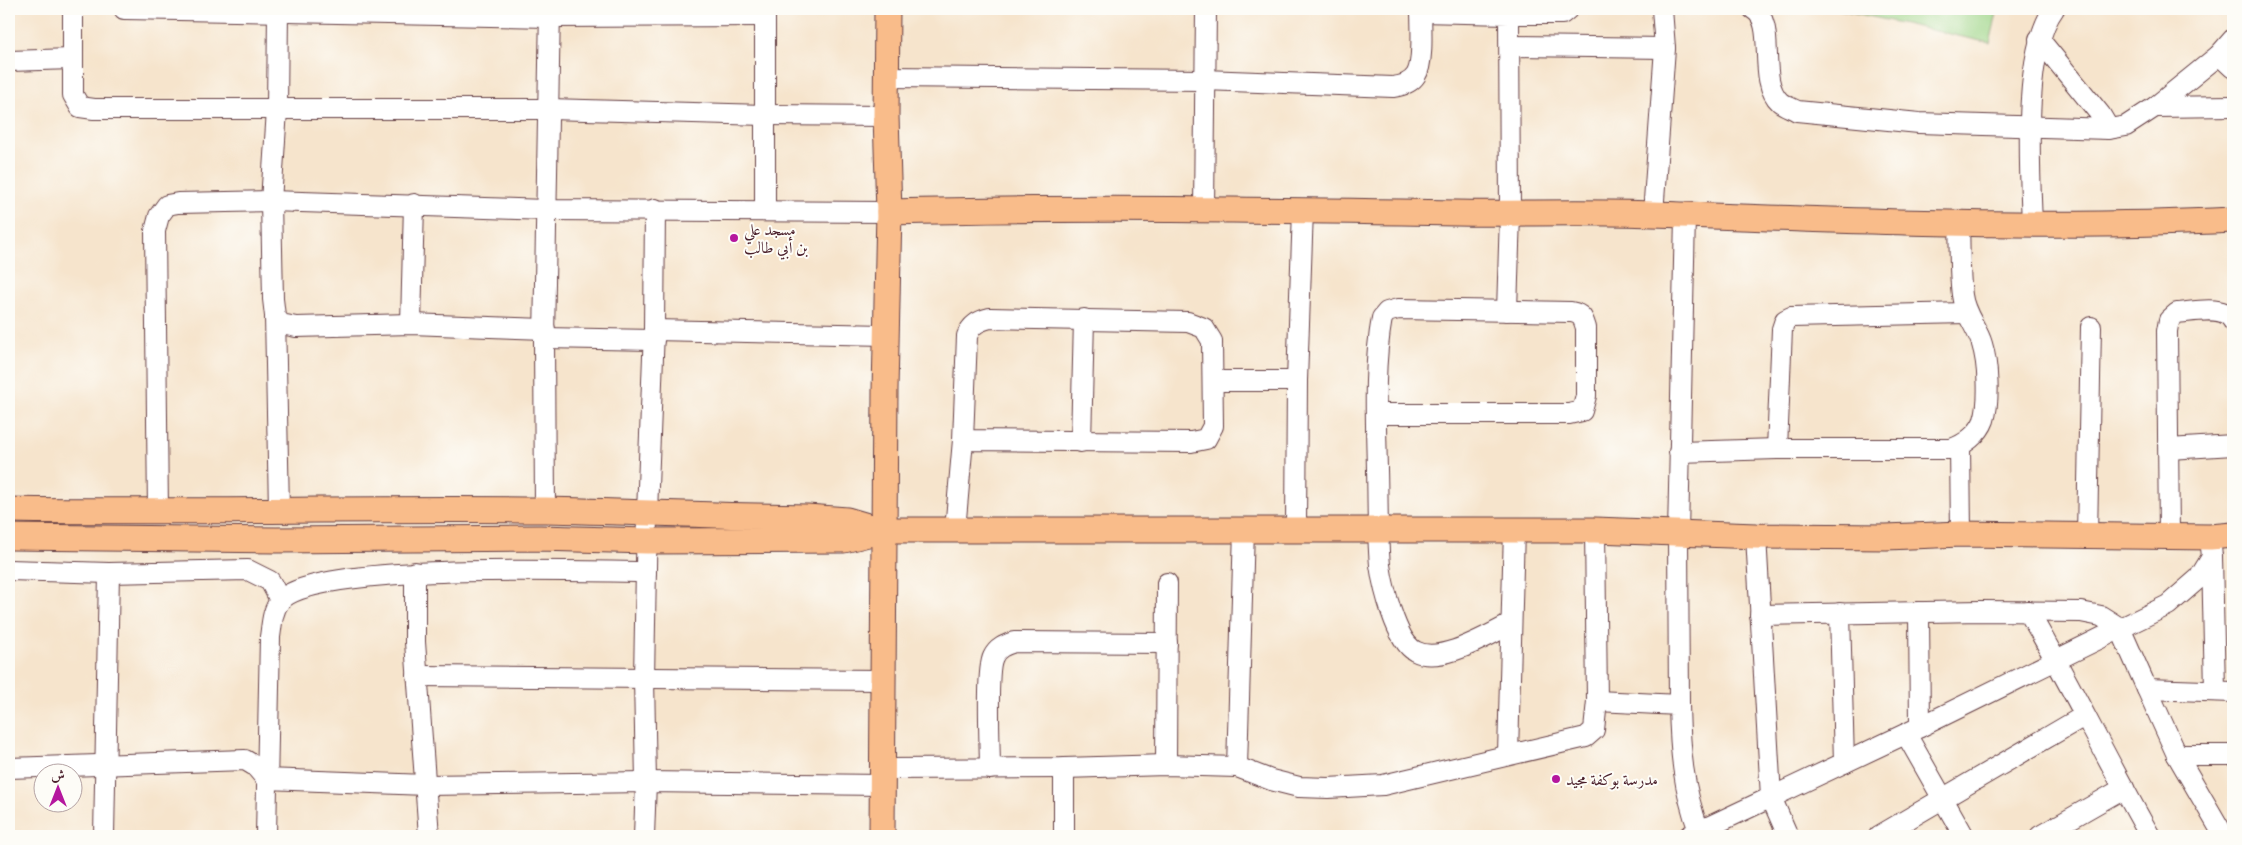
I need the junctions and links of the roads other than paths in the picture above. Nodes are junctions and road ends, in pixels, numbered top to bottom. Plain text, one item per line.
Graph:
1 (72, 9) edge
2 (124, 9) edge
3 (888, 9) edge
4 (1206, 9) edge
5 (1568, 9) edge
6 (1662, 9) edge
7 (1752, 9) edge
8 (2054, 9) edge
9 (1421, 10) edge
10 (278, 11) edge
11 (765, 12) edge
12 (550, 13) edge
13 (1509, 14) junction
14 (2039, 39) junction
15 (2233, 39) edge
16 (1510, 46) junction
17 (1665, 48) junction
18 (72, 59) junction
19 (9, 61) edge
20 (2226, 62) edge
21 (886, 77) junction
22 (1204, 80) junction
23 (2233, 106) edge
24 (2155, 107) junction
25 (549, 109) junction
26 (277, 110) junction
27 (765, 115) junction
28 (886, 116) junction
29 (2030, 127) junction
30 (2110, 129) junction
31 (271, 201) junction
32 (414, 204) junction
33 (655, 209) junction
34 (1204, 209) junction
35 (546, 210) junction
36 (1302, 210) junction
37 (765, 211) junction
38 (889, 212) junction
39 (1510, 214) junction
40 (1652, 214) junction
41 (1685, 216) junction
42 (2233, 220) edge
43 (1959, 223) junction
44 (2032, 224) junction
45 (1507, 311) junction
46 (1966, 313) junction
47 (275, 316) junction
48 (1084, 320) junction
49 (2233, 321) edge
50 (411, 324) junction
51 (2091, 327) dead end
52 (545, 334) junction
53 (654, 335) junction
54 (886, 335) junction
55 (1213, 381) junction
56 (1297, 381) junction
57 (1376, 414) junction
58 (963, 440) junction
59 (1081, 442) junction
60 (2233, 445) edge
61 (1960, 446) junction
62 (1777, 449) junction
63 (2170, 449) junction
64 (1679, 452) junction
65 (9, 510) edge
66 (279, 510) junction
67 (545, 510) junction
68 (158, 512) junction
69 (647, 513) junction
70 (1296, 528) junction
71 (1244, 529) junction
72 (1378, 529) junction
73 (1514, 529) junction
74 (884, 530) junction
75 (955, 530) junction
76 (1595, 530) junction
77 (1678, 534) junction
78 (1961, 534) junction
79 (1756, 536) junction
80 (2087, 536) junction
81 (2169, 536) junction
82 (9, 537) edge
83 (647, 541) junction
84 (2219, 543) edge
85 (9, 570) edge
86 (415, 572) junction
87 (646, 572) junction
88 (109, 573) junction
89 (1168, 583) dead end
90 (280, 600) junction
91 (2028, 611) junction
92 (1919, 612) junction
93 (1840, 614) junction
94 (1760, 615) junction
95 (1510, 624) junction
96 (2120, 628) junction
97 (1167, 643) junction
98 (2056, 659) junction
99 (417, 676) junction
100 (644, 678) junction
101 (883, 680) junction
102 (2147, 689) junction
103 (2224, 691) edge
104 (1597, 701) junction
105 (1678, 705) junction
106 (2084, 716) junction
107 (1913, 730) junction
108 (1508, 754) junction
109 (2177, 755) junction
110 (2233, 755) edge
111 (1844, 763) junction
112 (1166, 765) junction
113 (105, 766) junction
114 (1237, 766) junction
115 (9, 768) edge
116 (1064, 768) junction
117 (990, 769) junction
118 (882, 777) junction
119 (266, 779) junction
120 (646, 782) junction
121 (426, 785) junction
122 (2124, 788) junction
123 (1771, 797) junction
124 (1941, 799) junction
125 (1694, 833) edge
126 (104, 836) edge
127 (266, 836) edge
128 (429, 836) edge
129 (644, 836) edge
130 (882, 836) edge
131 (1064, 836) edge
132 (1788, 836) edge
133 (1879, 836) edge
134 (1964, 836) edge
135 (2040, 836) edge
136 (2150, 836) edge
137 (2224, 836) edge

1 - 18 street
2 - 10 street
3 - 21 main road
4 - 22 street
5 - 13 street
6 - 17 street
7 - 29 street
8 - 14 street
9 - 13 street
9 - 22 street
10 - 12 street
10 - 26 street
11 - 12 street
11 - 27 street
12 - 25 street
13 - 16 street
14 - 29 street
14 - 30 street
15 - 20 street
16 - 17 street
16 - 39 street
17 - 40 street
18 - 19 street
18 - 26 street
20 - 24 street
21 - 22 street
21 - 28 main road
22 - 34 street
23 - 24 street
24 - 30 street
25 - 26 street
25 - 27 street
25 - 35 street
26 - 31 street
27 - 28 street
27 - 37 street
28 - 38 main road
29 - 30 street
29 - 44 street
31 - 32 street
31 - 47 street
31 - 68 street
32 - 35 street
32 - 50 street
33 - 35 street
33 - 37 street
33 - 53 street
34 - 36 main road
34 - 38 main road
35 - 52 street
36 - 39 main road
36 - 56 street
37 - 38 street
38 - 54 main road
39 - 40 main road
39 - 45 street
40 - 41 main road
41 - 43 main road
41 - 64 street
42 - 44 main road
43 - 44 main road
43 - 46 street
45 - 57 street
45 - 57 street
46 - 61 street
46 - 62 street
47 - 50 street
47 - 66 street
48 - 55 street
48 - 58 street
48 - 59 street
49 - 63 street
50 - 52 street
51 - 80 street
52 - 53 street
52 - 67 street
53 - 54 street
53 - 69 street
54 - 74 main road
55 - 56 street
55 - 59 street
56 - 70 street
57 - 72 street
58 - 59 street
58 - 75 street
60 - 63 street
61 - 62 street
61 - 78 street
62 - 64 street
63 - 81 street
64 - 77 street
65 - 68 main road
66 - 67 main road
66 - 68 main road
67 - 69 main road
69 - 74 main road
69 - 83 street
70 - 71 main road
70 - 72 main road
71 - 75 main road
71 - 114 street
72 - 73 main road
72 - 95 street
73 - 76 main road
73 - 95 street
74 - 75 main road
74 - 83 main road
74 - 101 main road
76 - 77 main road
76 - 104 street
77 - 79 main road
77 - 105 street
78 - 79 main road
78 - 80 main road
79 - 94 street
80 - 81 main road
81 - 84 main road
82 - 83 main road
83 - 87 street
84 - 96 street
84 - 103 street
85 - 88 street
86 - 87 street
86 - 90 street
86 - 99 street
87 - 100 street
88 - 90 street
88 - 113 street
89 - 97 street
90 - 119 street
91 - 92 street
91 - 96 street
91 - 98 street
92 - 93 street
92 - 107 street
93 - 94 street
93 - 111 street
94 - 123 street
95 - 108 street
96 - 98 street
96 - 102 street
97 - 112 street
97 - 117 street
98 - 106 street
98 - 107 street
99 - 100 street
99 - 121 street
100 - 101 street
100 - 120 street
101 - 118 main road
102 - 103 street
102 - 109 street
104 - 105 street
104 - 108 street
105 - 125 street
106 - 122 street
106 - 124 street
107 - 111 street
107 - 124 street
108 - 114 street
109 - 110 street
109 - 137 street
111 - 123 street
112 - 114 street
112 - 116 street
113 - 115 street
113 - 119 street
113 - 126 street
116 - 117 street
116 - 131 street
117 - 118 street
118 - 120 street
118 - 130 main road
119 - 121 street
119 - 127 street
120 - 121 street
120 - 129 street
121 - 128 street
122 - 135 street
122 - 136 street
123 - 125 street
123 - 132 street
124 - 133 street
124 - 134 street

